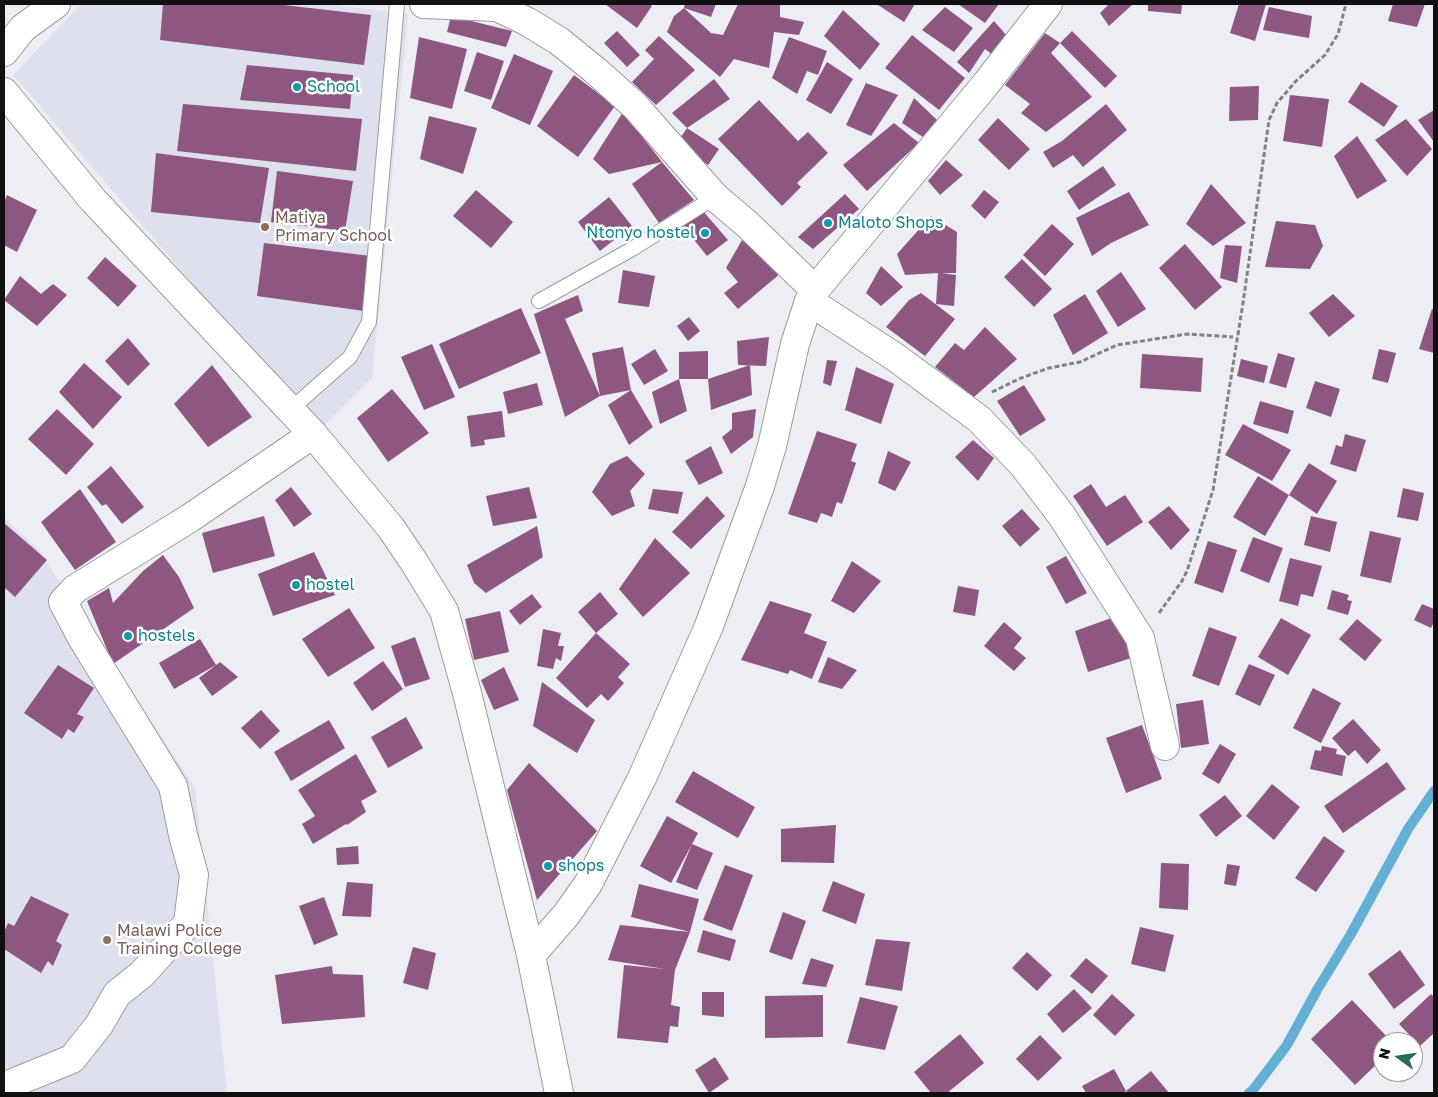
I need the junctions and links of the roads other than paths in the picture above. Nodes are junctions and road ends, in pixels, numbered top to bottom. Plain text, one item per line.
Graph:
1 (56, 4) edge
2 (397, 4) edge
3 (424, 4) edge
4 (1048, 4) edge
5 (21, 16) edge
6 (4, 52) edge
7 (4, 92) edge
8 (715, 197) junction
9 (812, 296) junction
10 (539, 301) dead end
11 (290, 410) junction
12 (313, 434) junction
13 (1165, 746) dead end
14 (531, 955) junction
15 (11, 1093) edge
16 (559, 1093) edge

1 - 5 street
2 - 11 lane
3 - 8 street
4 - 9 street
5 - 6 street
7 - 11 street
8 - 9 street
8 - 10 lane
9 - 13 street
9 - 14 street
11 - 12 street
12 - 14 street
12 - 15 street
14 - 16 street

